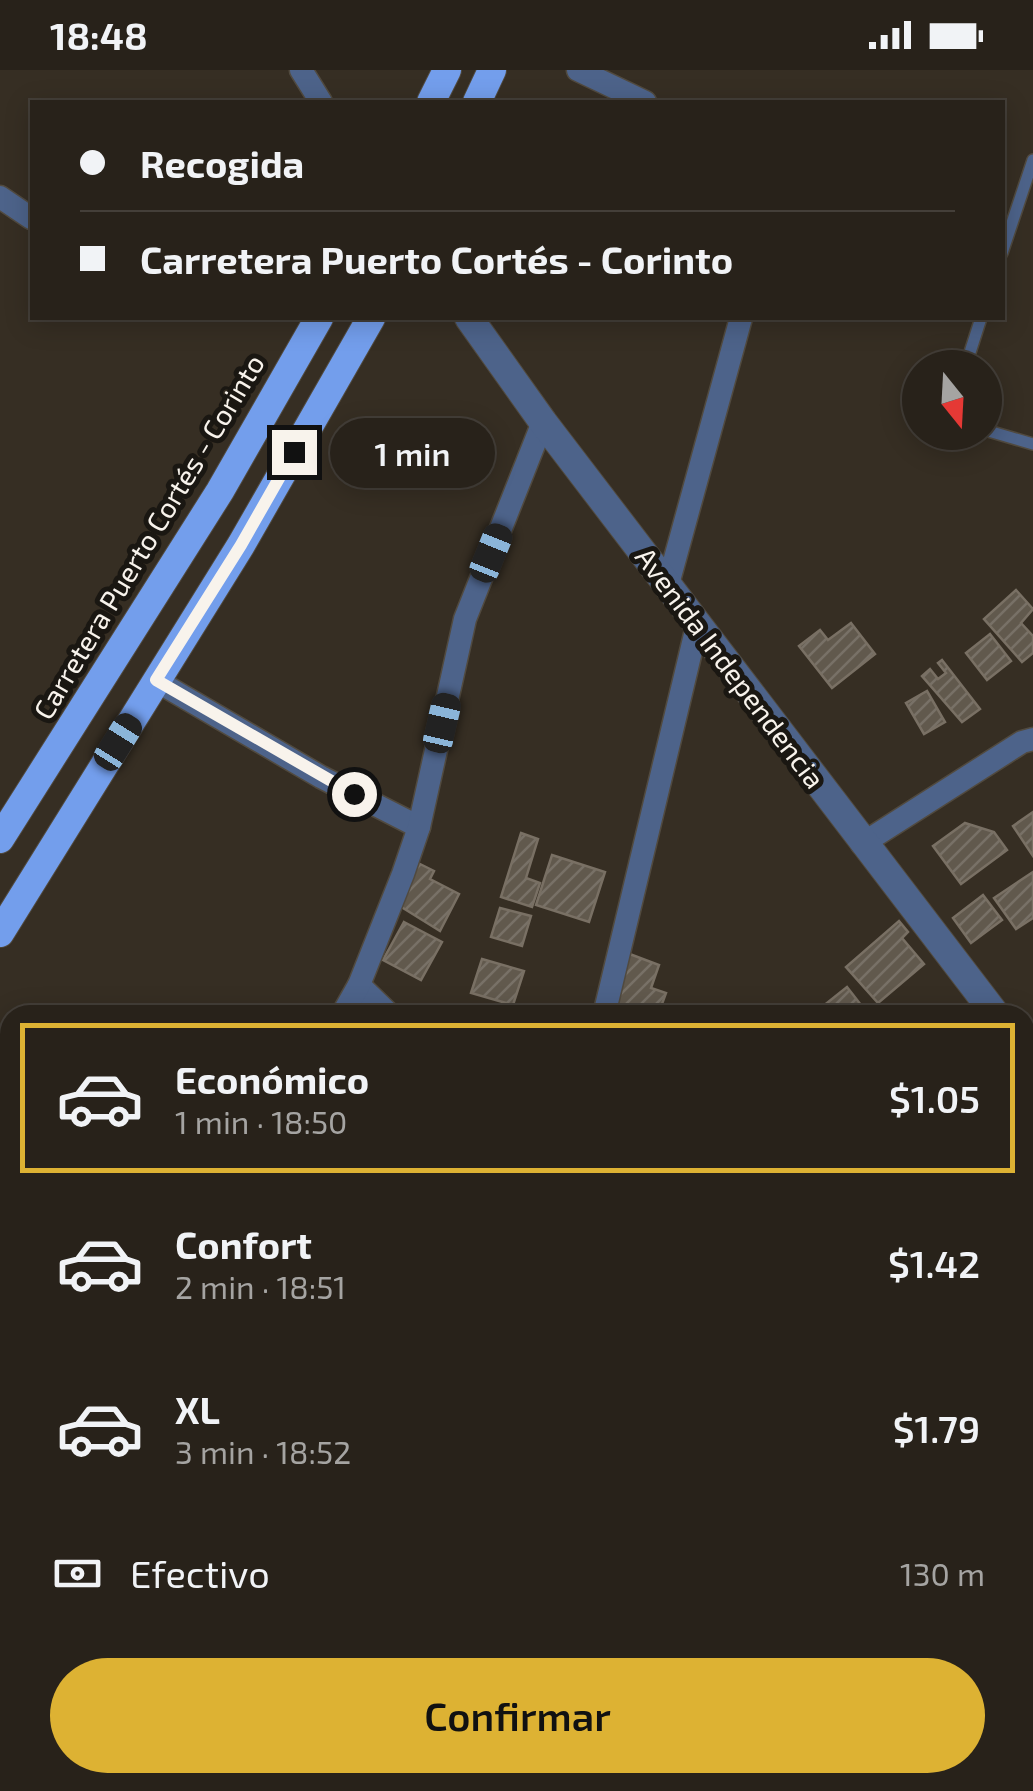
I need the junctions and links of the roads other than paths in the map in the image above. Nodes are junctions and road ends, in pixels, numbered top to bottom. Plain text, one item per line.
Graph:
1 (300, 70) edge
2 (447, 70) edge
3 (492, 70) edge
4 (578, 70) edge
5 (320, 100) edge
6 (433, 100) edge
7 (478, 100) edge
8 (641, 100) edge
9 (1033, 160) edge
10 (0, 197) edge
11 (30, 217) edge
12 (1005, 244) edge
13 (318, 320) edge
14 (369, 320) edge
15 (470, 320) edge
16 (740, 320) edge
17 (980, 320) edge
18 (971, 350) edge
19 (543, 422) junction
20 (1002, 435) edge
21 (1033, 444) edge
22 (668, 584) junction
23 (698, 622) junction
24 (156, 680) junction
25 (1033, 739) edge
26 (419, 828) junction
27 (0, 839) edge
28 (862, 844) junction
29 (0, 934) edge
30 (359, 985) junction
31 (348, 1005) edge
32 (380, 1005) edge
33 (606, 1005) edge
34 (988, 1005) edge

1 - 5 street
2 - 6 highway
3 - 7 highway
4 - 8 street
9 - 12 lane
10 - 11 street
13 - 27 highway, Carretera Puerto Cortés - Corinto
14 - 24 highway
15 - 19 street, Avenida Independencia
16 - 22 street
17 - 18 lane
19 - 22 street, Avenida Independencia
19 - 26 street
20 - 21 lane
22 - 23 street, Avenida Independencia
23 - 28 street, Avenida Independencia
23 - 33 street
24 - 26 street
24 - 29 highway
25 - 28 street
26 - 30 street
28 - 34 street, Avenida Independencia
30 - 31 street
30 - 32 street

